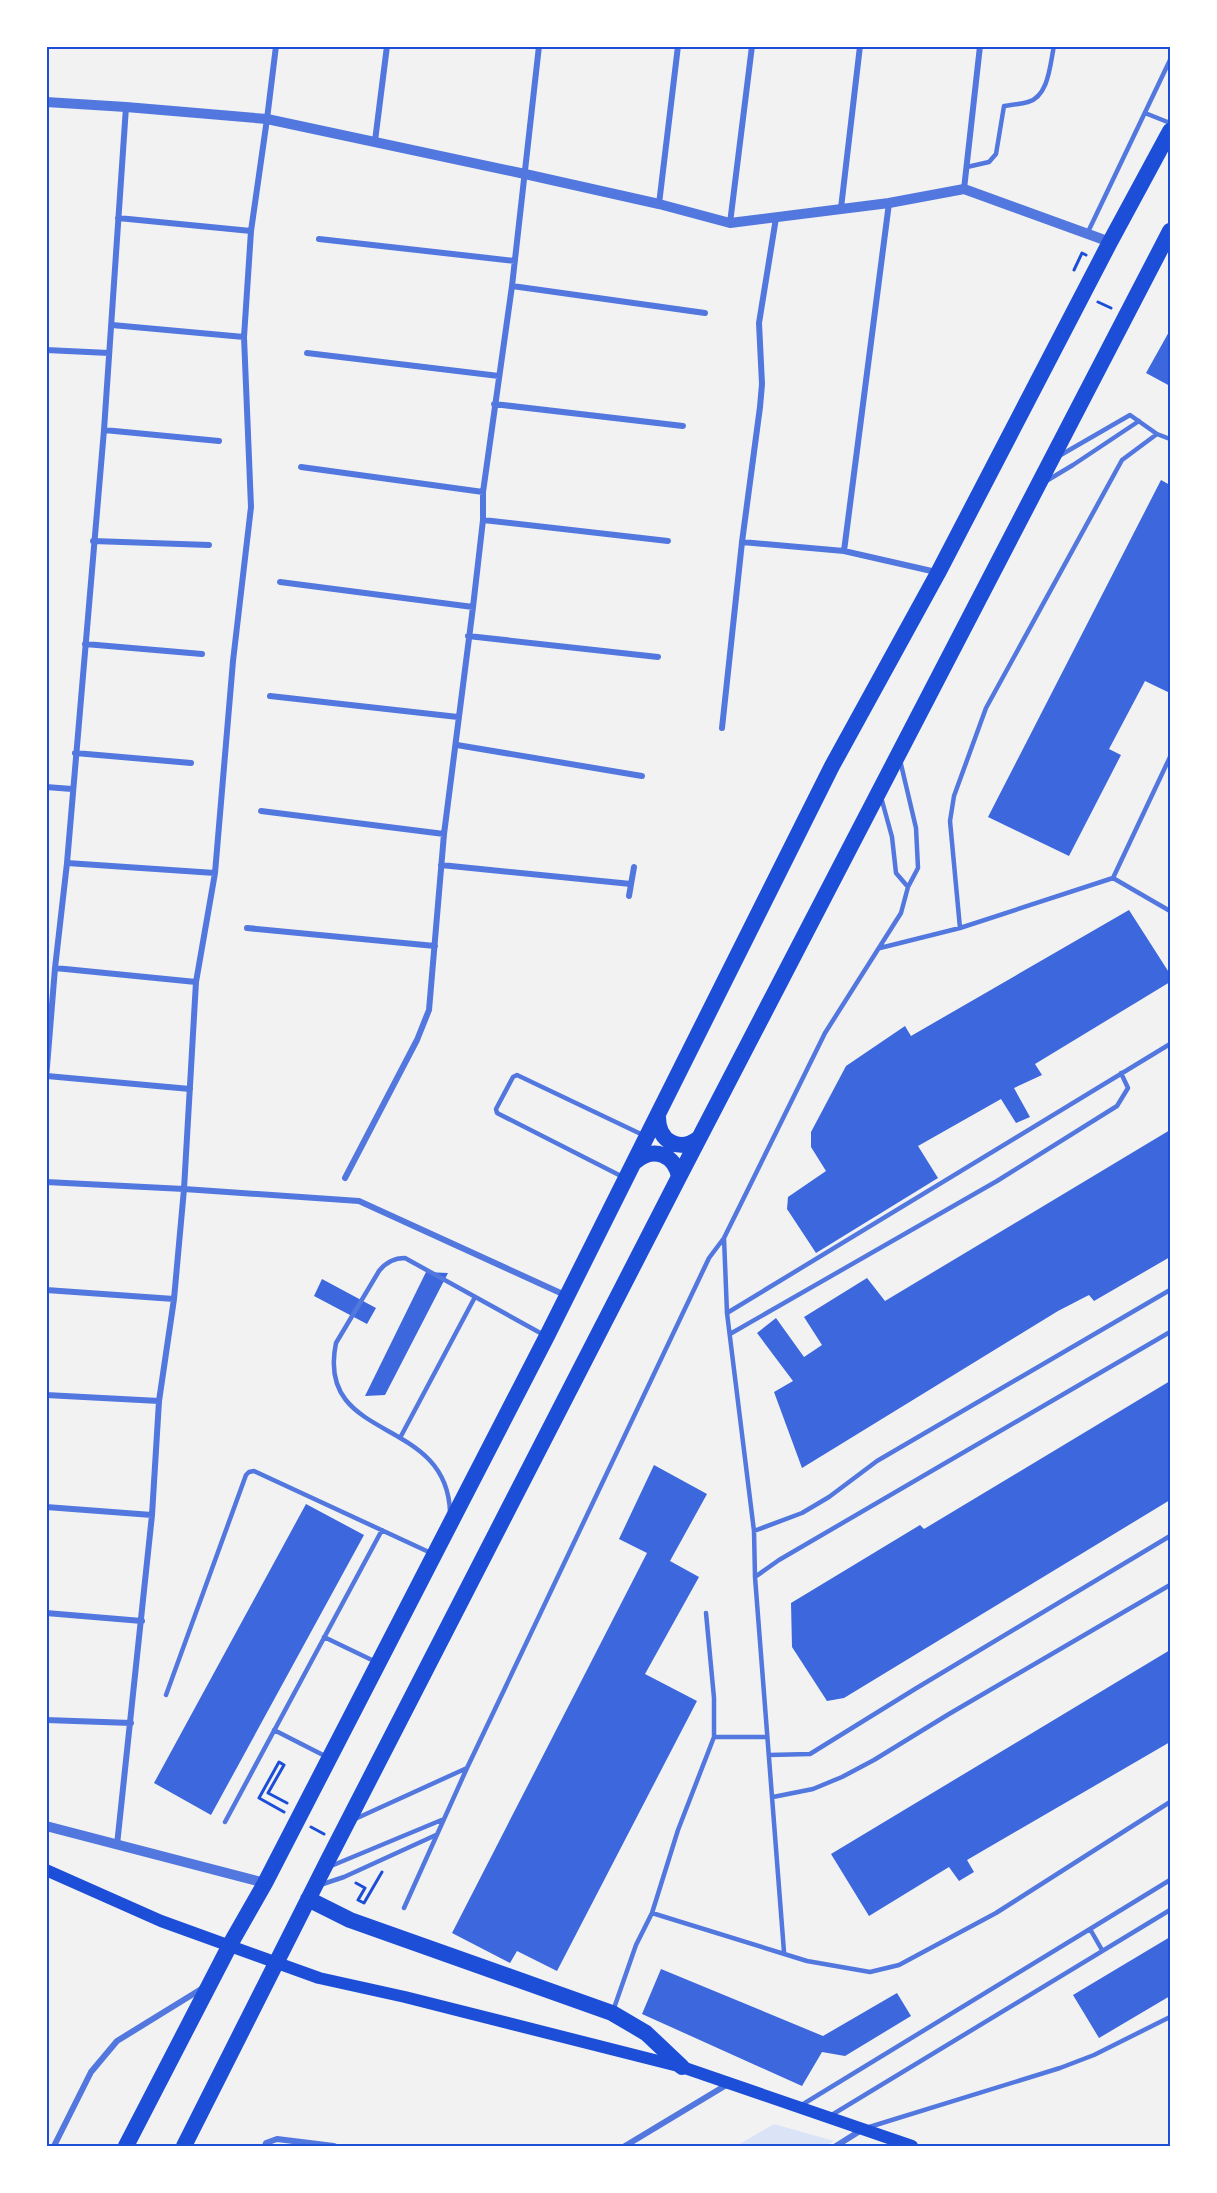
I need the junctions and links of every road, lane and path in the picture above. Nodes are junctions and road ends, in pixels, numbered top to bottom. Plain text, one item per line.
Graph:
1 (276, 46) edge
2 (387, 46) edge
3 (539, 46) edge
4 (678, 46) edge
5 (752, 46) edge
6 (860, 46) edge
7 (980, 46) edge
8 (1054, 46) edge
9 (1170, 60) edge
10 (46, 102) edge
11 (126, 107) junction
12 (1145, 113) junction
13 (267, 119) junction
14 (1170, 123) edge
15 (1170, 131) edge
16 (375, 141) junction
17 (967, 167) junction
18 (525, 174) junction
19 (964, 189) junction
20 (889, 203) junction
21 (659, 204) junction
22 (841, 208) junction
23 (118, 218) junction
24 (776, 218) junction
25 (730, 223) junction
26 (251, 231) junction
27 (1170, 231) edge
28 (1087, 234) junction
29 (319, 239) dead end
30 (1110, 242) junction
31 (515, 261) junction
32 (512, 286) junction
33 (1097, 302) dead end
34 (1118, 311) dead end
35 (705, 313) dead end
36 (111, 326) junction
37 (244, 337) junction
38 (46, 350) edge
39 (109, 353) junction
40 (307, 353) dead end
41 (499, 376) junction
42 (494, 404) junction
43 (1139, 421) junction
44 (683, 426) dead end
45 (104, 430) junction
46 (1157, 434) junction
47 (1170, 439) edge
48 (219, 441) dead end
49 (1052, 460) junction
50 (301, 467) dead end
51 (1038, 485) junction
52 (483, 492) junction
53 (483, 520) junction
54 (93, 541) junction
55 (668, 541) dead end
56 (742, 542) junction
57 (209, 545) dead end
58 (844, 551) junction
59 (938, 573) junction
60 (280, 582) dead end
61 (473, 607) junction
62 (468, 636) junction
63 (86, 644) junction
64 (202, 654) dead end
65 (658, 657) dead end
66 (270, 696) dead end
67 (458, 717) junction
68 (722, 728) dead end
69 (457, 745) junction
70 (75, 753) junction
71 (899, 754) junction
72 (1170, 757) edge
73 (191, 763) dead end
74 (642, 776) dead end
75 (46, 787) edge
76 (72, 789) junction
77 (879, 792) junction
78 (261, 811) dead end
79 (444, 834) junction
80 (67, 863) junction
81 (441, 865) junction
82 (634, 867) dead end
83 (215, 873) junction
84 (1113, 878) junction
85 (631, 884) junction
86 (908, 887) junction
87 (629, 896) dead end
88 (1170, 911) edge
89 (247, 928) dead end
90 (960, 928) junction
91 (435, 946) junction
92 (880, 948) junction
93 (55, 968) junction
94 (196, 982) junction
95 (1170, 1044) edge
96 (1121, 1073) junction
97 (47, 1078) edge
98 (190, 1089) junction
99 (658, 1117) junction
100 (648, 1137) junction
101 (699, 1138) junction
102 (636, 1161) junction
103 (679, 1177) junction
104 (345, 1178) dead end
105 (627, 1179) junction
106 (46, 1182) edge
107 (183, 1189) junction
108 (724, 1238) junction
109 (46, 1290) edge
110 (1170, 1290) edge
111 (475, 1297) junction
112 (567, 1297) junction
113 (174, 1299) junction
114 (727, 1313) junction
115 (1170, 1332) edge
116 (730, 1334) junction
117 (547, 1336) junction
118 (46, 1395) edge
119 (159, 1401) junction
120 (400, 1438) junction
121 (46, 1507) edge
122 (152, 1515) junction
123 (449, 1526) junction
124 (382, 1530) junction
125 (754, 1531) junction
126 (1170, 1536) edge
127 (434, 1554) junction
128 (755, 1577) junction
129 (1170, 1585) edge
130 (46, 1613) edge
131 (706, 1613) dead end
132 (142, 1621) junction
133 (324, 1637) junction
134 (379, 1663) junction
135 (166, 1695) dead end
136 (46, 1720) edge
137 (131, 1723) junction
138 (274, 1730) junction
139 (714, 1737) junction
140 (767, 1737) junction
141 (769, 1755) junction
142 (330, 1758) junction
143 (466, 1768) junction
144 (773, 1797) junction
145 (259, 1798) dead end
146 (1170, 1802) edge
147 (302, 1812) junction
148 (444, 1819) junction
149 (225, 1822) dead end
150 (349, 1822) junction
151 (46, 1826) edge
152 (437, 1835) junction
153 (117, 1846) junction
154 (325, 1866) junction
155 (384, 1867) dead end
156 (46, 1870) edge
157 (1170, 1880) edge
158 (265, 1883) junction
159 (364, 1888) dead end
160 (311, 1893) junction
161 (404, 1908) dead end
162 (1170, 1910) edge
163 (652, 1913) junction
164 (1090, 1929) junction
165 (1102, 1950) junction
166 (784, 1952) junction
167 (209, 1985) junction
168 (612, 2013) junction
169 (1170, 2017) edge
170 (682, 2067) junction
171 (728, 2084) junction
172 (798, 2107) junction
173 (828, 2117) junction
174 (864, 2128) junction
175 (265, 2145) edge
176 (54, 2146) edge
177 (126, 2146) edge
178 (183, 2146) edge
179 (334, 2146) edge
180 (625, 2146) edge
181 (836, 2146) edge
182 (912, 2146) edge

1 - 13 street
2 - 16 street
3 - 18 street
4 - 21 street
5 - 25 street
6 - 22 street
7 - 17 street
8 - 17 lane
9 - 12 lane
10 - 11 street
11 - 13 street
11 - 23 street
12 - 14 lane
12 - 28 lane
13 - 16 street
13 - 26 street
15 - 30 highway
16 - 18 street
17 - 19 street
18 - 21 street
18 - 31 street
19 - 20 street
19 - 28 street
20 - 22 street
20 - 58 street
21 - 25 street
22 - 24 street
23 - 26 street
23 - 36 street
24 - 25 street
24 - 56 street
26 - 37 street
27 - 49 highway
28 - 30 street
29 - 31 street
30 - 59 highway
31 - 32 street
32 - 35 street
32 - 41 street
33 - 34 path
36 - 37 street
36 - 39 street
37 - 83 street
38 - 39 street
39 - 45 street
40 - 41 street
41 - 42 street
42 - 44 street
42 - 52 street
43 - 46 lane
43 - 49 lane
43 - 51 lane
45 - 48 street
45 - 54 street
46 - 47 lane
46 - 90 lane
49 - 51 highway
50 - 52 street
51 - 71 highway
52 - 53 street
53 - 55 street
53 - 61 street
54 - 57 street
54 - 63 street
56 - 58 street
56 - 68 street
58 - 59 street
59 - 99 highway
60 - 61 street
61 - 62 street
62 - 65 street
62 - 67 street
63 - 64 street
63 - 70 street
66 - 67 street
67 - 69 street
69 - 74 street
69 - 79 street
70 - 73 street
70 - 76 street
71 - 77 highway
71 - 86 lane
72 - 84 lane
75 - 76 street
76 - 80 street
77 - 86 lane
77 - 101 highway
78 - 79 street
79 - 81 street
80 - 83 street
80 - 93 street
81 - 85 street
81 - 91 street
82 - 85 street
83 - 94 street
84 - 88 lane
84 - 90 lane
85 - 87 street
86 - 92 lane
89 - 91 street
90 - 92 lane
91 - 104 street
92 - 108 lane
93 - 94 street
93 - 97 street
94 - 98 street
95 - 96 lane
96 - 114 lane
96 - 116 lane
97 - 98 street
98 - 107 street
99 - 100 highway
99 - 101 highway
100 - 102 highway
100 - 105 lane
101 - 103 highway
102 - 103 highway
102 - 105 highway
103 - 150 highway
105 - 112 highway
106 - 107 street
107 - 112 street
107 - 113 street
108 - 114 lane
108 - 143 lane
109 - 113 street
110 - 125 lane
111 - 117 lane
111 - 120 lane
111 - 120 lane
112 - 117 highway
113 - 119 street
114 - 116 lane
115 - 128 lane
116 - 125 lane
117 - 123 highway
118 - 119 street
119 - 122 street
120 - 123 lane
121 - 122 street
122 - 132 street
123 - 127 highway
124 - 127 lane
124 - 133 lane
124 - 135 lane
125 - 128 lane
126 - 141 lane
127 - 134 highway
128 - 140 lane
129 - 144 lane
130 - 132 street
131 - 139 lane
132 - 137 street
133 - 134 lane
133 - 138 lane
134 - 142 highway
136 - 137 street
137 - 153 street
138 - 142 lane
138 - 149 lane
139 - 140 lane
139 - 163 lane
140 - 141 lane
141 - 144 lane
142 - 147 highway
143 - 148 lane
143 - 150 lane
144 - 166 lane
145 - 147 path
146 - 166 lane
147 - 158 highway
148 - 152 lane
148 - 154 lane
150 - 154 highway
151 - 153 street
152 - 160 lane
152 - 161 lane
153 - 158 street
154 - 160 highway
155 - 159 path
156 - 170 main road
157 - 164 lane
158 - 167 highway
160 - 168 highway
160 - 178 highway
162 - 165 lane
163 - 166 lane
163 - 168 lane
164 - 165 lane
164 - 172 lane
165 - 173 lane
167 - 176 street
167 - 177 highway
168 - 170 highway
169 - 174 lane
170 - 171 main road
171 - 172 main road
171 - 180 street
172 - 173 main road
173 - 174 main road
174 - 181 street
174 - 182 main road
175 - 179 street

